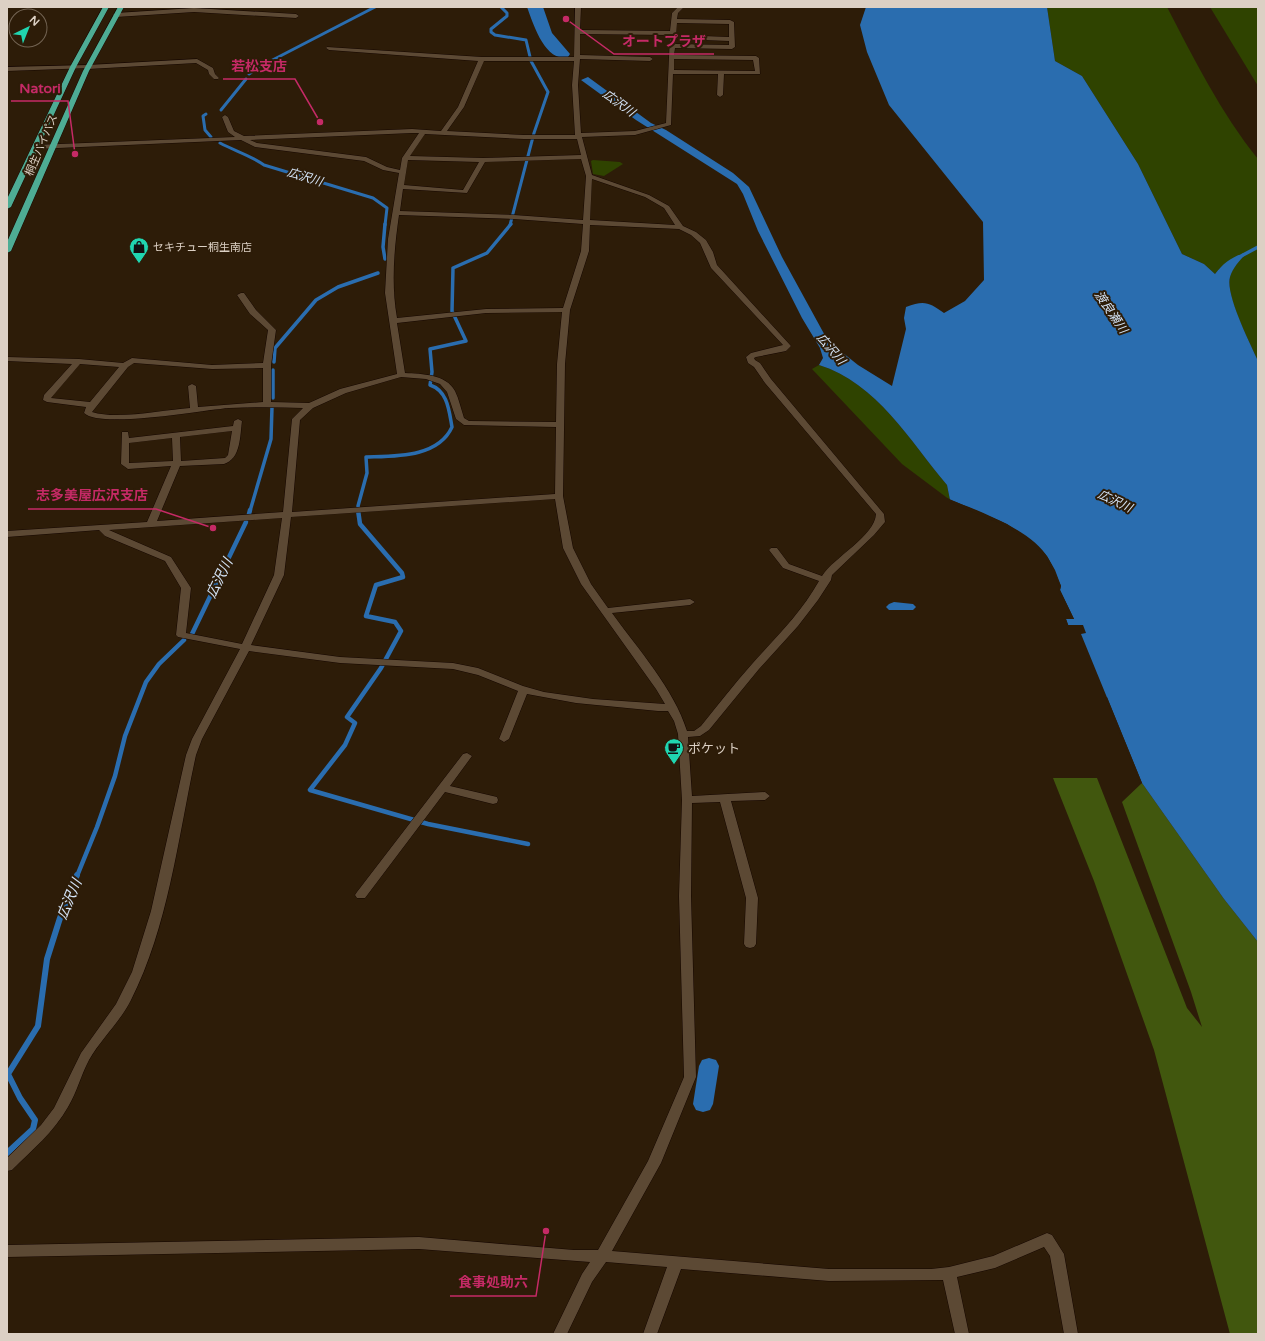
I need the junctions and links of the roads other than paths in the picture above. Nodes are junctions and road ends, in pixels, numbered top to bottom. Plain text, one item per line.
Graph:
1 (106, 7) edge
2 (120, 7) edge
3 (578, 7) edge
4 (681, 7) edge
5 (195, 9) edge
6 (116, 15) junction
7 (296, 16) dead end
8 (674, 21) junction
9 (578, 32) junction
10 (673, 35) junction
11 (732, 39) junction
12 (672, 46) junction
13 (329, 48) dead end
14 (638, 50) dead end
15 (671, 57) junction
16 (577, 58) junction
17 (637, 58) junction
18 (482, 59) junction
19 (650, 59) dead end
20 (88, 66) junction
21 (73, 67) junction
22 (7, 68) edge
23 (670, 75) junction
24 (721, 76) junction
25 (216, 78) dead end
26 (720, 95) dead end
27 (225, 117) dead end
28 (424, 131) junction
29 (443, 132) junction
30 (578, 136) junction
31 (241, 138) junction
32 (53, 146) junction
33 (35, 147) junction
34 (584, 157) junction
35 (405, 158) junction
36 (484, 160) junction
37 (402, 172) junction
38 (589, 176) junction
39 (400, 187) junction
40 (7, 207) edge
41 (395, 213) junction
42 (587, 222) junction
43 (680, 227) junction
44 (7, 251) edge
45 (241, 295) dead end
46 (566, 310) junction
47 (392, 321) junction
48 (7, 359) edge
49 (79, 361) junction
50 (266, 364) junction
51 (125, 365) junction
52 (401, 375) junction
53 (192, 386) dead end
54 (267, 404) junction
55 (93, 405) junction
56 (310, 406) junction
57 (194, 409) junction
58 (559, 425) junction
59 (176, 435) junction
60 (177, 462) junction
61 (559, 496) junction
62 (287, 515) junction
63 (151, 524) junction
64 (102, 528) junction
65 (7, 534) edge
66 (774, 550) dead end
67 (826, 580) junction
68 (690, 602) dead end
69 (605, 611) junction
70 (245, 648) junction
71 (524, 689) junction
72 (672, 707) junction
73 (683, 734) junction
74 (504, 739) dead end
75 (467, 756) dead end
76 (443, 788) junction
77 (765, 796) dead end
78 (725, 799) junction
79 (493, 800) dead end
80 (687, 800) junction
81 (361, 895) dead end
82 (750, 944) dead end
83 (7, 1166) edge
84 (7, 1251) edge
85 (602, 1256) junction
86 (676, 1263) junction
87 (949, 1273) junction
88 (560, 1334) edge
89 (650, 1334) edge
90 (962, 1334) edge
91 (1071, 1334) edge

1 - 21 highway, 桐生バイパス
2 - 6 highway, 桐生バイパス
3 - 9 street
4 - 8 street
5 - 6 street
5 - 7 street
6 - 20 highway, 桐生バイパス
8 - 10 street
8 - 11 street
9 - 10 street
9 - 16 street
10 - 11 street
10 - 12 street
11 - 12 street
12 - 15 street
13 - 18 street
14 - 17 street
15 - 23 street
15 - 24 street
16 - 17 street
16 - 18 street
16 - 30 street
17 - 19 street
18 - 29 street
20 - 21 street
20 - 25 street
20 - 32 highway, 桐生バイパス
21 - 22 street
21 - 33 highway, 桐生バイパス
23 - 24 street
23 - 30 street
24 - 26 street
27 - 31 street
28 - 29 street
28 - 31 street
28 - 35 street
29 - 30 street
30 - 34 street
31 - 32 street
31 - 37 street
32 - 33 street
32 - 44 highway, 桐生バイパス
33 - 40 highway, 桐生バイパス
34 - 36 street
34 - 38 street
35 - 36 street
35 - 37 street
36 - 39 street
37 - 39 street
38 - 42 street
38 - 43 street
39 - 41 street
41 - 42 street
41 - 47 street
42 - 43 street
42 - 46 street
43 - 67 street
45 - 50 street
46 - 47 street
46 - 58 street
47 - 52 street
48 - 49 street
49 - 51 street
49 - 55 street
50 - 51 street
50 - 54 street
51 - 55 street
52 - 56 street
52 - 58 street
53 - 57 street
54 - 56 street
54 - 57 street
55 - 57 street
56 - 62 street
58 - 61 street
59 - 60 street
59 - 60 street
59 - 60 street
60 - 63 street
61 - 62 street
61 - 69 street
62 - 63 street
62 - 70 street
63 - 64 street
64 - 65 street
64 - 70 street
66 - 67 street
67 - 73 street
68 - 69 street
69 - 72 street
70 - 71 street
70 - 83 street
71 - 72 street
71 - 74 street
72 - 73 street
73 - 80 street
75 - 76 street
76 - 79 street
76 - 81 street
77 - 78 street
78 - 80 street
78 - 82 street
80 - 85 street
84 - 85 street
85 - 86 street
85 - 88 street
86 - 87 street
86 - 89 street
87 - 90 street
87 - 91 street

